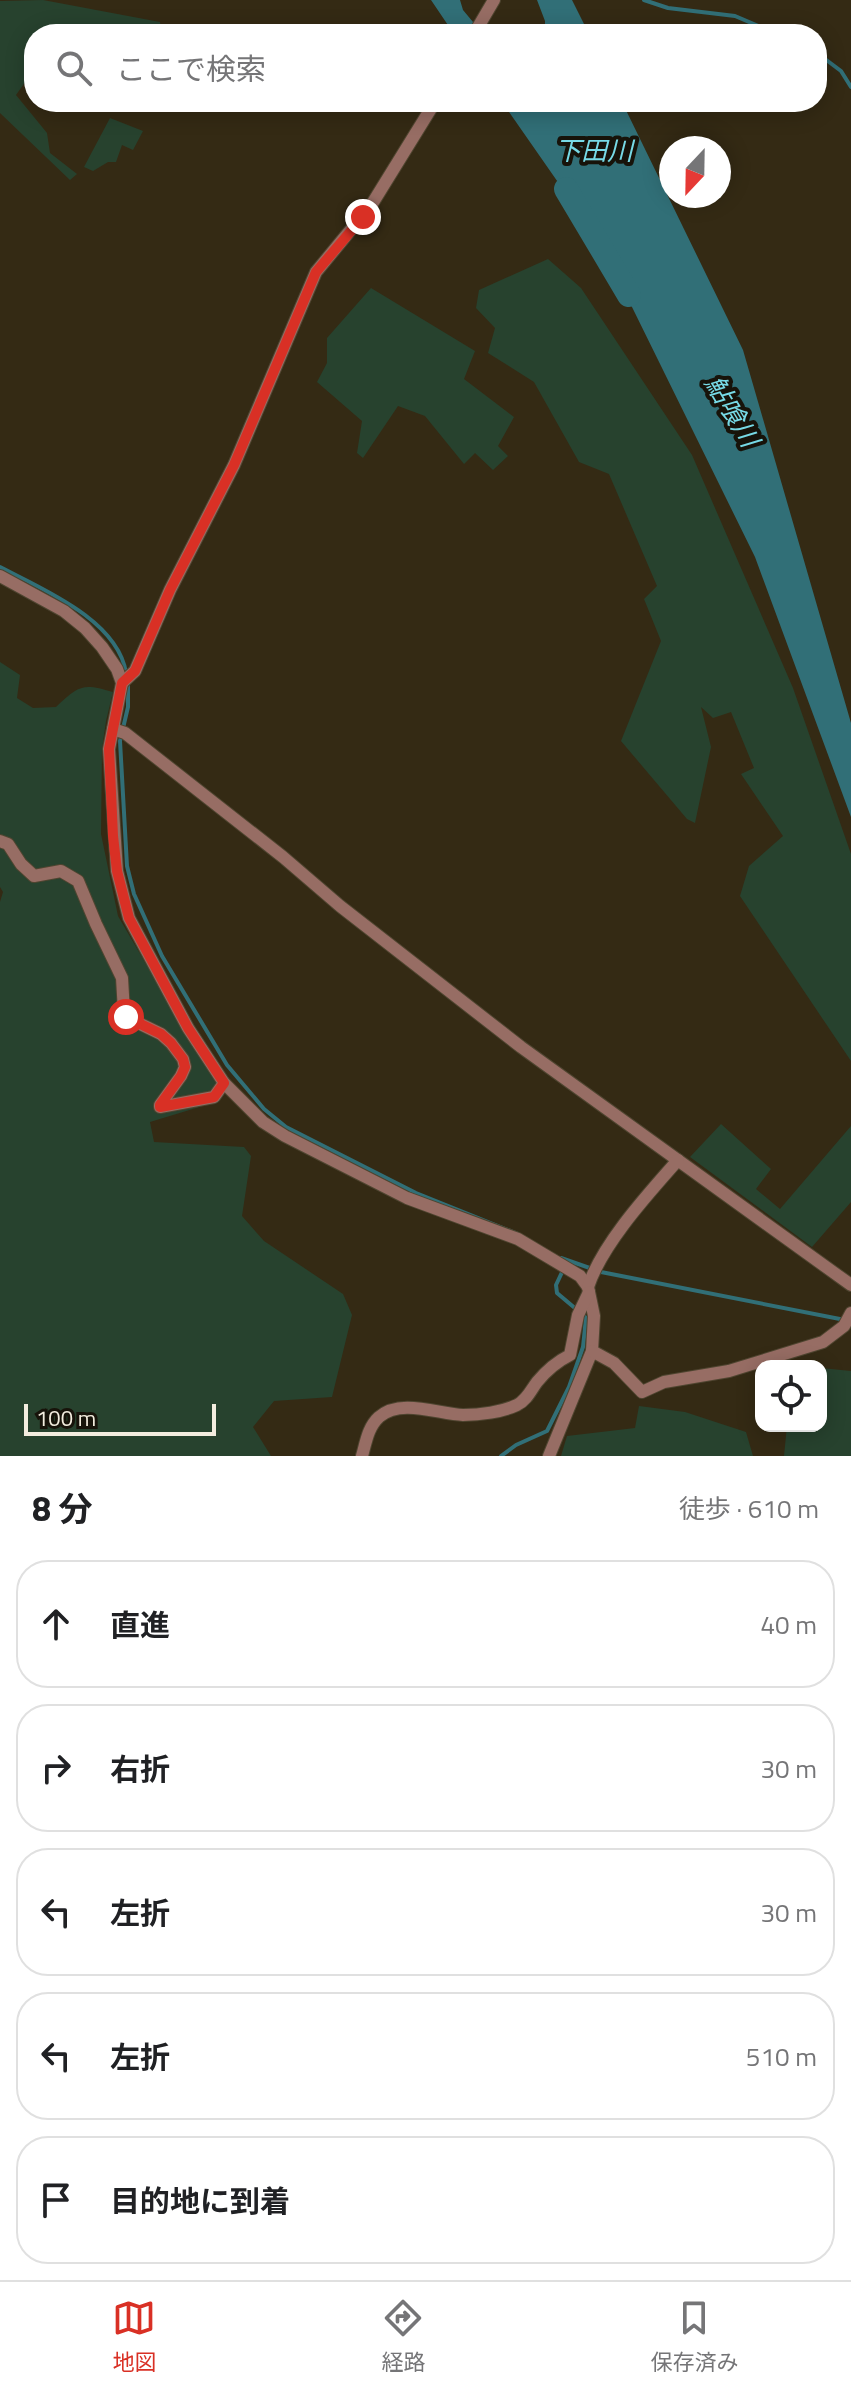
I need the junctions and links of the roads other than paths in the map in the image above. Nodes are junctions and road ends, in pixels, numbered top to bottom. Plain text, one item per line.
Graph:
1 (494, 0) edge
2 (480, 24) edge
3 (429, 112) edge
4 (0, 576) edge
5 (126, 681) junction
6 (119, 731) junction
7 (0, 841) edge
8 (224, 1083) junction
9 (678, 1160) junction
10 (591, 1280) junction
11 (851, 1285) edge
12 (851, 1313) edge
13 (592, 1351) junction
14 (362, 1456) edge
15 (549, 1456) edge

1 - 2 street
3 - 5 street
4 - 5 street
5 - 6 street
6 - 8 street
6 - 9 street
7 - 8 street
8 - 10 street
9 - 10 street
9 - 11 street
10 - 13 street
10 - 14 street
12 - 13 street
13 - 15 street

